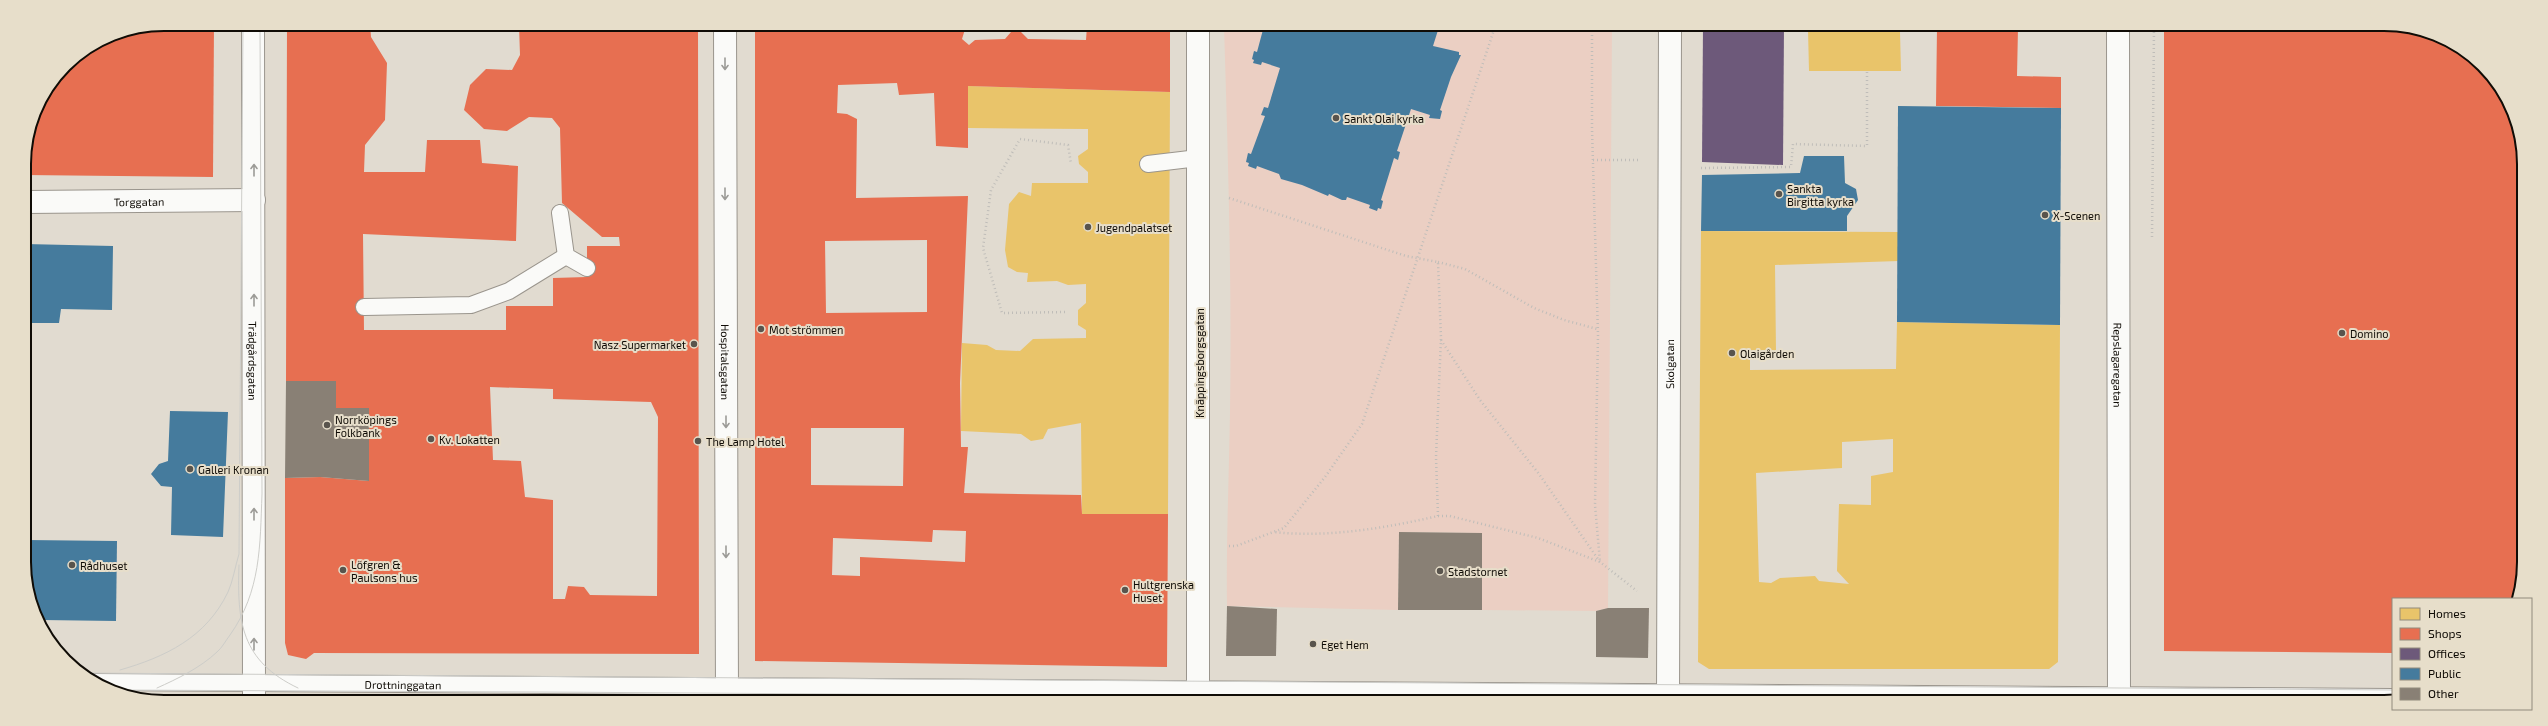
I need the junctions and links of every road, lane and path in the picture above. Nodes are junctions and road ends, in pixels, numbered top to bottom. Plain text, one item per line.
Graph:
1 (253, 31) edge
2 (725, 31) edge
3 (1198, 31) edge
4 (1494, 31) edge
5 (1592, 31) edge
6 (1670, 31) edge
7 (2118, 31) edge
8 (1867, 71) dead end
9 (1198, 158) junction
10 (1593, 160) junction
11 (1071, 164) dead end
12 (1148, 164) dead end
13 (1670, 164) junction
14 (1198, 187) junction
15 (254, 200) junction
16 (31, 202) edge
17 (560, 213) dead end
18 (566, 256) junction
19 (1418, 259) junction
20 (1438, 262) junction
21 (587, 268) dead end
22 (364, 307) dead end
23 (1065, 312) dead end
24 (1597, 329) junction
25 (1441, 338) junction
26 (1438, 516) junction
27 (1274, 532) junction
28 (1199, 549) junction
29 (1600, 562) junction
30 (1668, 611) junction
31 (109, 683) edge
32 (254, 690) edge
33 (726, 692) edge
34 (1198, 694) edge
35 (1433, 695) edge
36 (1668, 695) edge
37 (2119, 695) edge

15 -> 1 street, Trädgårdsgatan
2 -> 33 street, Hospitalsgatan
3 - 9 street, Knäppingsborgsgatan
4 - 19 path
5 - 10 path
6 - 13 street, Skolgatan
7 - 37 street, Repslagaregatan
8 - 13 path
9 - 12 lane
9 - 14 street, Knäppingsborgsgatan
10 - 13 path
10 - 24 path
11 - 23 path
13 - 30 street, Skolgatan
14 - 19 path
14 - 28 street, Knäppingsborgsgatan
15 - 16 street, Torggatan
32 -> 15 street, Trädgårdsgatan
17 - 18 lane
18 - 21 lane
18 - 22 lane
19 - 20 path
19 - 27 path
20 - 24 path
20 - 25 path
24 - 29 path
25 - 26 path
25 - 29 path
26 - 27 path
26 - 29 path
27 - 28 path
28 - 34 street, Knäppingsborgsgatan
29 - 30 path
30 - 36 street, Skolgatan
31 - 32 lane, Drottninggatan
32 - 33 lane, Drottninggatan
33 - 34 lane, Drottninggatan
34 - 35 lane, Drottninggatan

